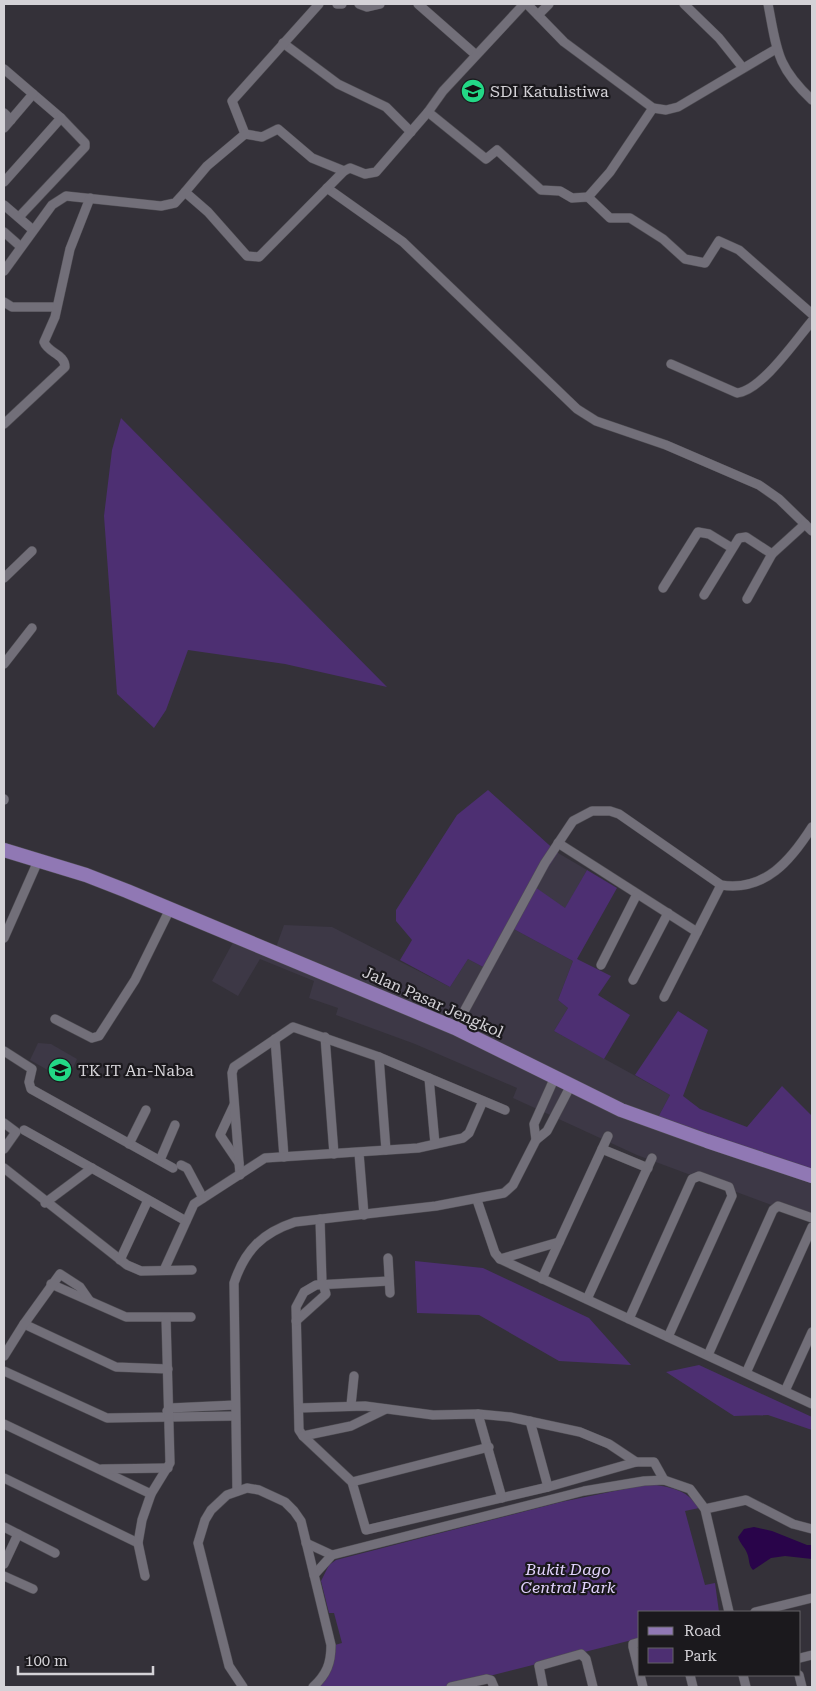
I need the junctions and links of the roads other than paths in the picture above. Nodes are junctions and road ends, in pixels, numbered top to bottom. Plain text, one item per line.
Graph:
1 (319, 4) edge
2 (337, 4) edge
3 (342, 4) edge
4 (358, 4) edge
5 (380, 4) edge
6 (418, 4) edge
7 (526, 4) edge
8 (549, 4) edge
9 (684, 4) edge
10 (768, 4) edge
11 (538, 15) junction
12 (283, 43) junction
13 (776, 49) junction
14 (476, 55) junction
15 (743, 68) junction
16 (4, 69) edge
17 (34, 94) junction
18 (812, 100) edge
19 (653, 108) junction
20 (4, 112) edge
21 (428, 112) junction
22 (61, 118) junction
23 (11, 120) junction
24 (4, 128) edge
25 (411, 132) junction
26 (245, 134) junction
27 (344, 171) junction
28 (4, 182) edge
29 (327, 188) junction
30 (185, 192) junction
31 (588, 197) junction
32 (90, 198) junction
33 (4, 205) edge
34 (19, 217) junction
35 (33, 230) junction
36 (4, 232) edge
37 (20, 247) junction
38 (4, 271) edge
39 (4, 302) edge
40 (56, 307) junction
41 (812, 314) edge
42 (812, 322) edge
43 (671, 364) dead end
44 (4, 424) edge
45 (805, 524) junction
46 (812, 532) edge
47 (732, 548) junction
48 (32, 551) dead end
49 (772, 554) junction
50 (4, 578) edge
51 (663, 588) dead end
52 (704, 595) dead end
53 (747, 599) dead end
54 (32, 628) dead end
55 (4, 664) edge
56 (812, 827) edge
57 (558, 843) junction
58 (4, 850) edge
59 (38, 861) junction
60 (721, 885) junction
61 (637, 894) junction
62 (170, 908) junction
63 (668, 913) junction
64 (697, 932) junction
65 (4, 938) edge
66 (601, 964) dead end
67 (633, 980) dead end
68 (664, 997) dead end
69 (55, 1018) dead end
70 (455, 1028) junction
71 (325, 1037) junction
72 (275, 1039) junction
73 (4, 1051) edge
74 (379, 1057) junction
75 (555, 1077) junction
76 (429, 1078) junction
77 (571, 1085) junction
78 (483, 1101) junction
79 (234, 1104) junction
80 (146, 1110) dead end
81 (505, 1110) dead end
82 (4, 1123) edge
83 (175, 1126) dead end
84 (24, 1130) dead end
85 (608, 1136) dead end
86 (536, 1140) junction
87 (129, 1144) junction
88 (435, 1144) junction
89 (602, 1149) junction
90 (4, 1150) edge
91 (386, 1150) junction
92 (359, 1153) junction
93 (334, 1154) junction
94 (284, 1157) junction
95 (652, 1158) dead end
96 (160, 1160) junction
97 (239, 1164) junction
98 (4, 1168) edge
99 (92, 1168) junction
100 (648, 1168) junction
101 (240, 1175) junction
102 (812, 1176) edge
103 (203, 1198) junction
104 (148, 1200) junction
105 (478, 1200) junction
106 (45, 1203) junction
107 (364, 1215) junction
108 (812, 1218) edge
109 (320, 1219) junction
110 (186, 1221) junction
111 (812, 1227) edge
112 (559, 1242) junction
113 (388, 1258) dead end
114 (500, 1259) junction
115 (120, 1260) junction
116 (164, 1270) junction
117 (192, 1270) dead end
118 (542, 1278) junction
119 (389, 1281) junction
120 (323, 1283) junction
121 (51, 1284) junction
122 (390, 1293) dead end
123 (587, 1299) junction
124 (89, 1300) junction
125 (190, 1317) dead end
126 (166, 1318) junction
127 (629, 1319) junction
128 (296, 1321) junction
129 (24, 1324) junction
130 (812, 1332) edge
131 (668, 1337) junction
132 (708, 1355) junction
133 (4, 1356) edge
134 (168, 1369) junction
135 (4, 1371) edge
136 (746, 1373) junction
137 (354, 1376) dead end
138 (785, 1391) junction
139 (812, 1404) edge
140 (235, 1405) junction
141 (351, 1405) junction
142 (170, 1408) junction
143 (299, 1408) junction
144 (386, 1409) junction
145 (478, 1414) junction
146 (235, 1416) junction
147 (166, 1417) junction
148 (530, 1421) junction
149 (4, 1424) edge
150 (303, 1436) junction
151 (489, 1447) junction
152 (636, 1462) junction
153 (168, 1468) junction
154 (100, 1469) junction
155 (4, 1478) edge
156 (664, 1480) junction
157 (352, 1482) junction
158 (548, 1487) junction
159 (237, 1491) junction
160 (151, 1494) junction
161 (502, 1498) junction
162 (705, 1509) junction
163 (4, 1527) edge
164 (812, 1529) edge
165 (18, 1534) junction
166 (138, 1543) junction
167 (306, 1544) junction
168 (55, 1553) dead end
169 (332, 1555) junction
170 (4, 1564) edge
171 (314, 1575) junction
172 (4, 1576) edge
173 (146, 1576) dead end
174 (33, 1589) dead end
175 (812, 1598) edge
176 (782, 1609) edge
177 (728, 1611) edge
178 (764, 1611) edge
179 (638, 1643) edge
180 (638, 1667) edge
181 (243, 1687) edge
182 (313, 1687) edge
183 (451, 1687) edge
184 (494, 1687) edge
185 (543, 1687) edge
186 (593, 1687) edge

1 - 12 street
2 - 3 street
4 - 5 street
6 - 14 street
7 - 11 street
7 - 14 street
8 - 11 street
9 - 15 street
10 - 13 street
11 - 19 street
12 - 25 street
12 - 26 street
13 - 15 street
13 - 18 street
14 - 21 street
15 - 19 street
16 - 17 street
17 - 22 street
17 - 23 street
19 - 31 street
20 - 23 street
21 - 25 street
21 - 31 street
22 - 28 street
22 - 34 street
23 - 24 street
25 - 27 street
26 - 27 street
26 - 30 street
27 - 29 street
29 - 30 street
29 - 45 street
30 - 32 street
31 - 41 street
32 - 35 street
32 - 40 street
33 - 34 street
34 - 35 street
35 - 37 street
36 - 37 street
37 - 38 street
39 - 40 street
40 - 44 street
42 - 43 street
45 - 46 street
45 - 49 street
47 - 49 street
47 - 51 street
47 - 52 street
48 - 50 street
49 - 53 street
54 - 55 street
56 - 60 street
57 - 60 street
57 - 61 street
57 - 70 street
58 - 59 main road, Jalan Pasar Jengkol
59 - 62 main road, Jalan Pasar Jengkol
59 - 65 street
60 - 64 street
61 - 63 street
61 - 66 street
62 - 69 street
62 - 70 main road, Jalan Pasar Jengkol
63 - 64 street
63 - 67 street
64 - 68 street
70 - 75 main road, Jalan Pasar Jengkol
71 - 72 street
71 - 74 street
71 - 93 street
72 - 79 street
72 - 94 street
73 - 87 street
74 - 76 street
74 - 91 street
75 - 77 main road, Jalan Pasar Jengkol
75 - 86 street
76 - 78 street
76 - 88 street
77 - 86 street
77 - 102 main road, Jalan Pasar Jengkol
78 - 81 street
78 - 88 street
79 - 97 street
79 - 97 street
80 - 87 street
82 - 90 street
83 - 96 street
84 - 99 street
85 - 89 street
86 - 105 street
87 - 96 street
88 - 91 street
89 - 100 street
89 - 112 street
91 - 92 street
92 - 93 street
92 - 107 street
93 - 94 street
94 - 101 street
95 - 100 street
96 - 103 street
97 - 101 street
98 - 106 street
99 - 104 street
99 - 106 street
100 - 123 street
101 - 103 street
103 - 110 street
104 - 110 street
104 - 115 street
105 - 107 street
105 - 114 street
106 - 115 street
107 - 109 street
108 - 132 street
109 - 120 street
109 - 140 street
110 - 116 street
111 - 136 street
112 - 114 street
112 - 118 street
113 - 119 street
114 - 118 street
115 - 116 street
116 - 117 street
118 - 123 street
119 - 120 street
119 - 122 street
120 - 128 street
120 - 128 street
121 - 124 street
121 - 124 street
121 - 129 street
123 - 127 street
124 - 126 street
125 - 126 street
126 - 134 street
127 - 131 street
127 - 131 street
128 - 143 street
129 - 133 street
129 - 134 street
130 - 138 street
131 - 132 street
132 - 136 street
134 - 142 street
135 - 147 street
136 - 138 street
137 - 141 street
138 - 139 street
140 - 142 street
140 - 146 street
141 - 143 street
141 - 144 street
142 - 147 street
143 - 150 street
144 - 145 street
144 - 150 street
145 - 148 street
145 - 151 street
146 - 147 street
146 - 159 street
147 - 153 street
148 - 152 street
148 - 158 street
149 - 154 street
150 - 157 street
151 - 157 street
151 - 161 street
152 - 156 street
152 - 158 street
153 - 154 street
153 - 160 street
154 - 160 street
155 - 166 street
156 - 162 street
156 - 169 street
157 - 161 street
158 - 161 street
159 - 167 street
159 - 181 street
160 - 166 street
162 - 164 street
162 - 177 street
163 - 165 street
165 - 168 street
165 - 170 street
166 - 173 street
167 - 169 street
167 - 171 street
169 - 171 street
171 - 182 street
172 - 174 street
175 - 176 street
176 - 178 street
179 - 180 street
183 - 184 street
185 - 186 street

